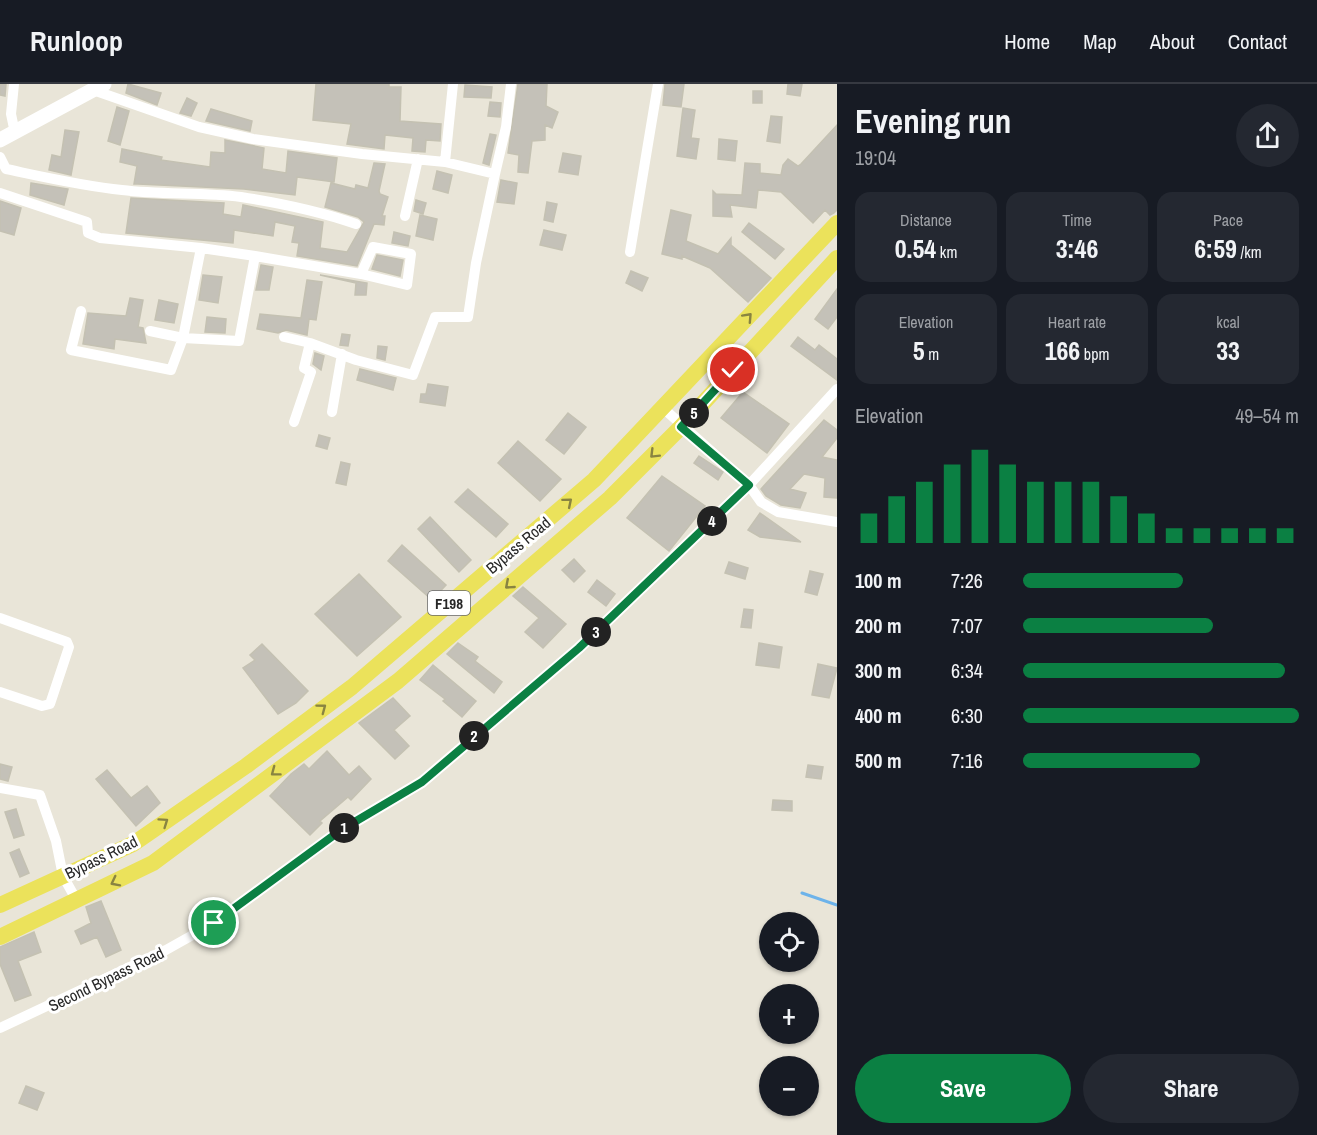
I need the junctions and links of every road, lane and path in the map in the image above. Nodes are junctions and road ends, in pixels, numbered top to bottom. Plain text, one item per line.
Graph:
1 (14, 84) edge
2 (453, 84) edge
3 (511, 84) edge
4 (658, 84) edge
5 (98, 87) edge
6 (15, 133) junction
7 (0, 140) edge
8 (0, 157) edge
9 (418, 159) junction
10 (445, 162) junction
11 (495, 174) junction
12 (0, 193) edge
13 (405, 216) dead end
14 (837, 223) edge
15 (356, 224) dead end
16 (201, 248) junction
17 (630, 252) dead end
18 (255, 256) junction
19 (837, 258) edge
20 (361, 274) junction
21 (81, 311) dead end
22 (150, 331) dead end
23 (284, 337) dead end
24 (183, 338) junction
25 (310, 343) junction
26 (342, 354) junction
27 (837, 389) edge
28 (663, 408) junction
29 (332, 412) dead end
30 (294, 422) dead end
31 (681, 427) junction
32 (594, 480) junction
33 (749, 485) junction
34 (610, 498) junction
35 (837, 522) edge
36 (0, 618) edge
37 (379, 663) junction
38 (398, 681) junction
39 (0, 692) edge
40 (0, 788) edge
41 (63, 876) junction
42 (77, 901) junction
43 (0, 905) edge
44 (0, 937) edge
45 (0, 1028) edge

1 - 6 street
2 - 10 street
3 - 11 street
4 - 17 street
5 - 6 main road
5 - 9 street
6 - 7 main road
8 - 15 street
9 - 10 street
9 - 13 street
10 - 11 street
11 - 26 street
12 - 16 street
28 -> 14 main road, Bypass Road / F198
16 - 18 street
16 - 24 street
18 - 20 street
18 - 24 street
19 - 31 main road, Bypass Road / F198
20 - 20 street
21 - 24 street
22 - 24 street
23 - 25 street
25 - 26 street
25 - 30 street
26 - 29 street
27 - 33 street, Second Bypass Road
28 - 31 street
28 - 32 main road, Bypass Road / F198
31 - 33 street
31 -> 34 main road, Bypass Road / F198
32 - 34 main road
37 -> 32 main road, Bypass Road / F198
33 - 35 street
33 - 45 street, Second Bypass Road
34 -> 38 main road, Bypass Road / F198
36 - 39 street
37 - 38 main road
41 -> 37 main road, Bypass Road / F198
38 -> 42 main road, Bypass Road / F198
40 - 41 street
41 - 42 street
41 - 43 main road, Bypass Road / F198
42 - 44 main road, Bypass Road / F198

